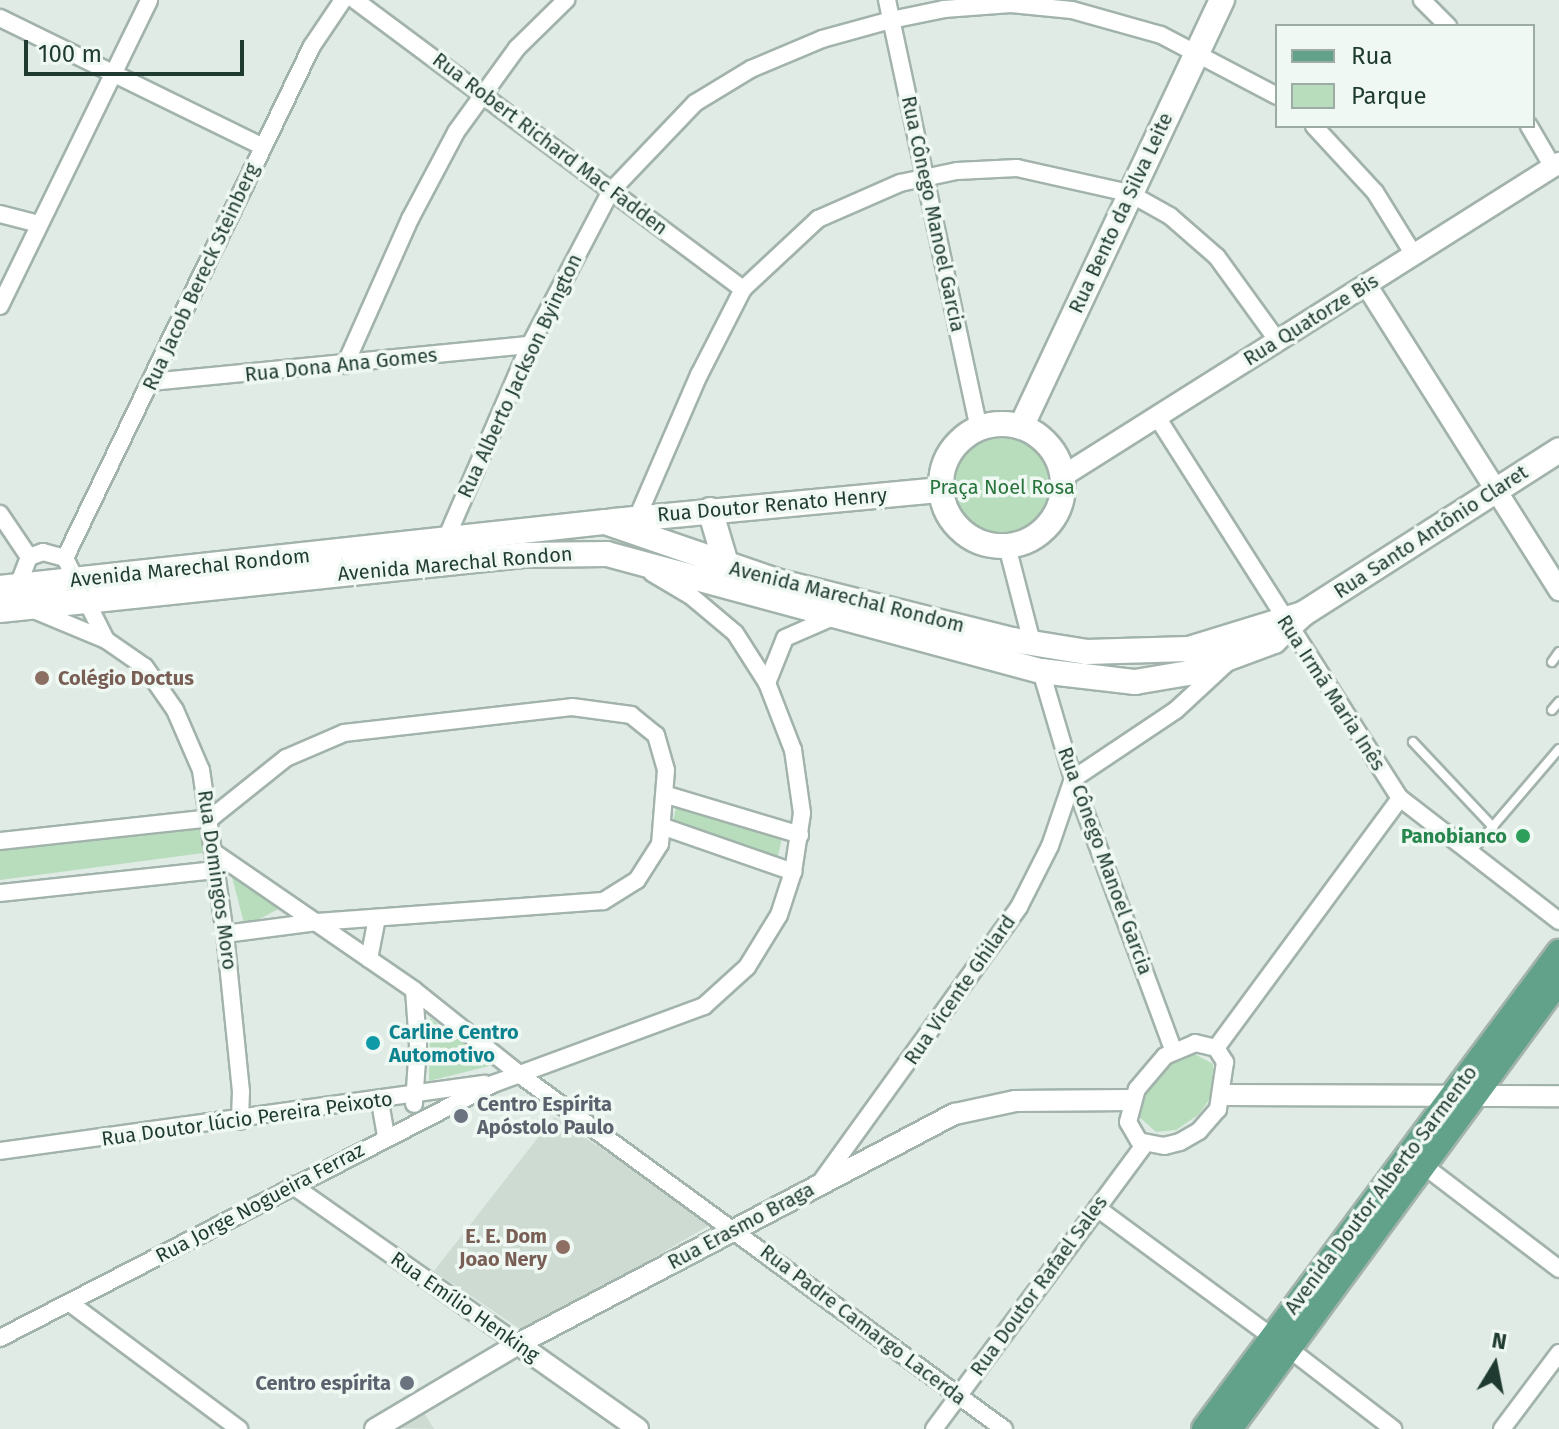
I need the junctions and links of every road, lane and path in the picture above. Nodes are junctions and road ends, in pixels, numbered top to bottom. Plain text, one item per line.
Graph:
1 (149, 0) edge
2 (343, 0) edge
3 (355, 0) edge
4 (566, 0) edge
5 (887, 0) edge
6 (1222, 0) edge
7 (1422, 0) edge
8 (0, 18) edge
9 (891, 20) junction
10 (1446, 24) edge
11 (1199, 51) junction
12 (111, 73) junction
13 (483, 91) junction
14 (1275, 95) edge
15 (1316, 128) edge
16 (1530, 128) edge
17 (263, 147) junction
18 (1556, 165) edge
19 (925, 178) junction
20 (611, 191) junction
21 (1129, 193) junction
22 (0, 214) edge
23 (39, 224) junction
24 (1414, 255) junction
25 (1367, 286) junction
26 (743, 289) junction
27 (0, 306) edge
28 (1277, 340) junction
29 (530, 345) junction
30 (345, 365) junction
31 (151, 382) junction
32 (1157, 417) junction
33 (1021, 427) junction
34 (979, 428) junction
35 (1559, 450) edge
36 (1063, 476) junction
37 (940, 490) junction
38 (1495, 491) junction
39 (710, 510) junction
40 (0, 514) edge
41 (637, 518) junction
42 (605, 522) junction
43 (445, 541) junction
44 (1007, 546) junction
45 (29, 557) junction
46 (628, 559) junction
47 (727, 567) junction
48 (75, 577) junction
49 (1559, 590) edge
50 (15, 594) edge
51 (0, 610) edge
52 (833, 617) junction
53 (1291, 621) junction
54 (106, 640) junction
55 (1032, 643) junction
56 (1559, 652) edge
57 (1231, 659) junction
58 (1552, 662) dead end
59 (1041, 671) junction
60 (767, 683) junction
61 (1559, 702) edge
62 (1552, 710) dead end
63 (1413, 742) dead end
64 (1559, 749) edge
65 (1073, 779) junction
66 (667, 795) junction
67 (1400, 798) junction
68 (211, 818) junction
69 (664, 827) junction
70 (1493, 827) junction
71 (800, 835) junction
72 (0, 841) edge
73 (1470, 853) junction
74 (216, 861) junction
75 (793, 872) junction
76 (0, 893) edge
77 (377, 918) junction
78 (1559, 921) edge
79 (317, 922) junction
80 (225, 934) junction
81 (1559, 952) edge
82 (369, 959) junction
83 (1559, 981) edge
84 (414, 990) junction
85 (1216, 1048) junction
86 (1173, 1050) junction
87 (523, 1077) junction
88 (493, 1084) junction
89 (1464, 1094) junction
90 (1224, 1095) junction
91 (1559, 1096) edge
92 (414, 1097) junction
93 (1131, 1100) junction
94 (380, 1102) junction
95 (240, 1121) junction
96 (414, 1122) junction
97 (386, 1137) junction
98 (1145, 1144) junction
99 (0, 1151) edge
100 (1423, 1165) junction
101 (819, 1184) junction
102 (292, 1185) junction
103 (1097, 1208) junction
104 (735, 1230) junction
105 (1559, 1269) edge
106 (70, 1303) junction
107 (0, 1338) edge
108 (1280, 1342) junction
109 (518, 1344) junction
110 (1559, 1353) edge
111 (958, 1396) junction
112 (239, 1429) edge
113 (375, 1429) edge
114 (638, 1429) edge
115 (934, 1429) edge
116 (1004, 1429) edge
117 (1204, 1429) edge
118 (1230, 1429) edge
119 (1393, 1429) edge
120 (1502, 1429) edge

1 - 12 street
2 - 17 street, Rua Jacob Bereck Steinberg
3 - 13 street, Rua Robert Richard Mac Fadden
4 - 13 street
5 - 9 street, Rua Cônego Manoel Garcia
6 - 11 main road, Rua Bento da Silva Leite
7 - 10 street
8 - 12 street
9 - 11 street, Rua Alberto Jackson Byington
9 - 19 street, Rua Cônego Manoel Garcia
9 - 20 street, Rua Alberto Jackson Byington
11 - 14 street, Rua Alberto Jackson Byington
11 - 21 main road, Rua Bento da Silva Leite
12 - 17 street
12 - 23 street
13 - 20 street, Rua Robert Richard Mac Fadden
13 - 30 street
15 - 24 street
16 - 18 street
17 - 31 street, Rua Jacob Bereck Steinberg
18 - 24 street, Rua Quatorze Bis
19 - 21 street
19 - 26 street
19 - 34 street, Rua Cônego Manoel Garcia
20 - 26 street, Rua Robert Richard Mac Fadden
20 - 29 street, Rua Alberto Jackson Byington
21 - 28 street
21 - 33 main road, Rua Bento da Silva Leite
22 - 23 street
23 - 27 street
24 - 25 street, Rua Quatorze Bis
25 - 28 street, Rua Quatorze Bis
25 - 38 street
26 - 41 street
28 - 32 street, Rua Quatorze Bis
29 - 30 street, Rua Dona Ana Gomes
29 - 43 street, Rua Alberto Jackson Byington
30 - 31 street, Rua Dona Ana Gomes
31 - 48 street, Rua Jacob Bereck Steinberg
32 - 36 street, Rua Quatorze Bis
32 - 53 street, Rua Irmã Maria Inês
33 - 34 main road
33 - 36 main road
34 - 37 main road
35 - 38 main road, Rua Santo Antônio Claret
36 - 44 main road
37 - 39 main road, Rua Doutor Renato Henry
37 - 44 main road
38 - 49 street
38 - 53 main road, Rua Santo Antônio Claret
39 - 41 main road, Rua Doutor Renato Henry
39 - 47 main road
40 - 45 street
41 - 42 main road, Rua Doutor Renato Henry
42 - 43 main road, Avenida Marechal Rondom
42 - 47 main road, Avenida Marechal Rondom
43 - 48 main road, Avenida Marechal Rondom
44 - 55 street
45 - 48 street
45 - 50 street
46 - 48 main road, Avenida Marechal Rondon
46 - 52 main road, Avenida Marechal Rondon
46 - 60 street
47 - 55 main road, Avenida Marechal Rondom
48 - 50 main road, Avenida Marechal Rondon
48 - 54 street
50 - 51 main road, Avenida Marechal Rondon
50 - 54 street, Rua Domingos Moro
52 - 59 main road, Avenida Marechal Rondon
52 - 60 street
53 - 55 main road, Rua Santo Antônio Claret
53 - 57 main road, Rua Santo Antônio Claret
53 - 67 street, Rua Irmã Maria Inês
54 - 68 street, Rua Domingos Moro
56 - 58 lane
57 - 59 main road, Rua Santo Antônio Claret
57 - 65 street
59 - 65 street, Rua Cônego Manoel Garcia
60 - 71 street
61 - 62 lane
63 - 70 lane
64 - 70 lane
65 - 86 street, Rua Cônego Manoel Garcia
65 - 101 street, Rua Vicente Ghilard
66 - 68 street
66 - 69 street
66 - 71 street
67 - 73 street, Rua Irmã Maria Inês
67 - 85 street
68 - 72 street
68 - 74 street, Rua Domingos Moro
69 - 75 street
69 - 77 street
70 - 73 lane
71 - 75 street
73 - 78 street, Rua Irmã Maria Inês
74 - 76 street
74 - 79 street, Rua Padre Camargo Lacerda
74 - 80 street, Rua Domingos Moro
75 - 87 street
77 - 79 street
77 - 82 street
79 - 80 street
79 - 82 street, Rua Padre Camargo Lacerda
80 - 95 street, Rua Domingos Moro
81 - 89 main road, Avenida Doutor Alberto Sarmento
82 - 84 street, Rua Padre Camargo Lacerda
83 - 89 main road, Avenida Doutor Alberto Sarmento
84 - 87 street, Rua Padre Camargo Lacerda
84 - 92 street
85 - 86 street
85 - 90 street
86 - 93 street
87 - 88 street, Rua Jorge Nogueira Ferraz
87 - 104 street, Rua Padre Camargo Lacerda
88 - 92 street, Rua Doutor lúcio Pereira Peixoto
88 - 96 street, Rua Jorge Nogueira Ferraz
89 - 90 street
89 - 91 street
89 - 100 main road, Avenida Doutor Alberto Sarmento
89 - 108 main road, Avenida Doutor Alberto Sarmento
90 - 98 street
92 - 94 street, Rua Doutor lúcio Pereira Peixoto
92 - 96 street
93 - 98 street
93 - 101 street, Rua Erasmo Braga
94 - 95 street, Rua Doutor lúcio Pereira Peixoto
94 - 97 street
95 - 99 street, Rua Doutor lúcio Pereira Peixoto
96 - 97 street, Rua Jorge Nogueira Ferraz
97 - 102 street, Rua Jorge Nogueira Ferraz
98 - 103 street, Rua Doutor Rafael Sales
100 - 105 street
100 - 108 main road, Avenida Doutor Alberto Sarmento
101 - 104 street, Rua Erasmo Braga
102 - 106 street, Rua Jorge Nogueira Ferraz
102 - 109 street, Rua Emílio Henking
103 - 108 street
103 - 111 street, Rua Doutor Rafael Sales
104 - 109 street, Rua Erasmo Braga
104 - 111 street, Rua Padre Camargo Lacerda
106 - 107 street, Rua Jorge Nogueira Ferraz
106 - 112 street
108 - 117 main road, Avenida Doutor Alberto Sarmento
108 - 118 main road, Avenida Doutor Alberto Sarmento
108 - 119 street
109 - 113 street, Rua Erasmo Braga
109 - 114 street, Rua Emílio Henking
110 - 120 street
111 - 115 street, Rua Doutor Rafael Sales
111 - 116 street, Rua Padre Camargo Lacerda

